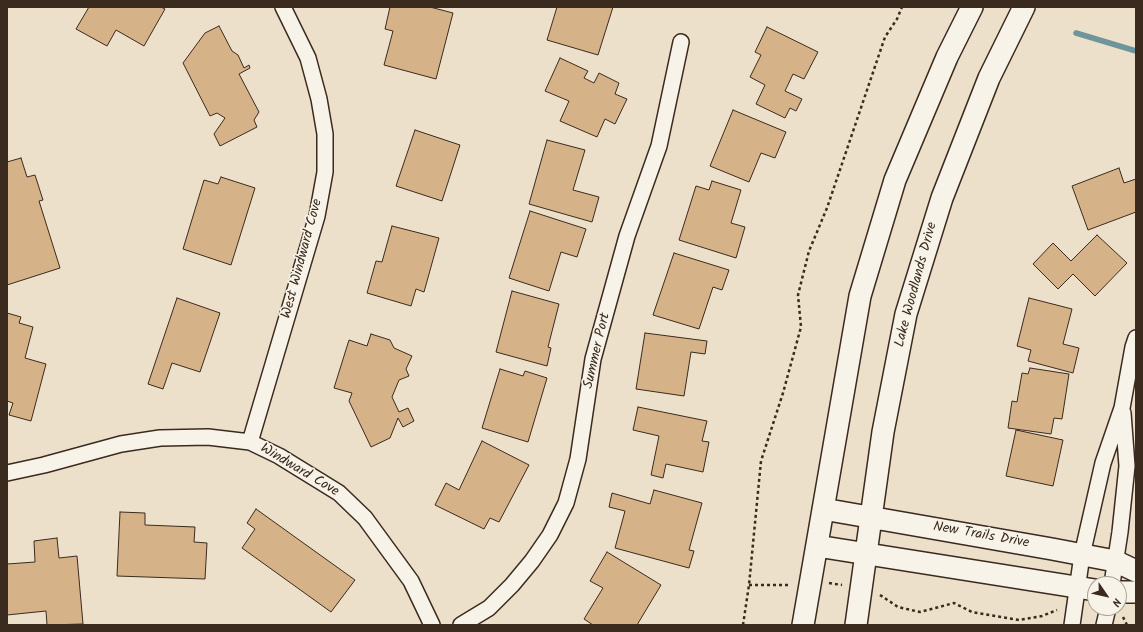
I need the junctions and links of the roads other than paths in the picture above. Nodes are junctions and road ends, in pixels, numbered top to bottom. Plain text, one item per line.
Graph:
1 (283, 7) edge
2 (972, 7) edge
3 (1024, 7) edge
4 (681, 42) dead end
5 (1136, 338) edge
6 (1122, 408) junction
7 (250, 442) junction
8 (7, 473) edge
9 (824, 509) junction
10 (872, 516) junction
11 (817, 546) junction
12 (866, 552) junction
13 (1082, 555) junction
14 (1115, 561) junction
15 (1136, 571) edge
16 (1113, 576) edge
17 (1086, 589) edge
18 (432, 625) edge
19 (461, 625) edge
20 (803, 625) edge
21 (856, 625) edge
22 (1072, 625) edge

1 - 7 street, West Windward Cove
2 - 9 main road
3 - 10 main road, Lake Woodlands Drive
4 - 19 street, Summer Port
5 - 6 street
6 - 13 street
6 - 14 street
7 - 8 street, Windward Cove
7 - 18 street, Windward Cove
9 - 10 main road, New Trails Drive
9 - 11 main road
10 - 12 main road, Lake Woodlands Drive
10 - 13 main road, New Trails Drive
11 - 12 main road
11 - 20 main road
12 - 17 main road
12 - 21 main road, Lake Woodlands Drive
13 - 14 main road, New Trails Drive
13 - 17 street
14 - 15 main road, New Trails Drive
14 - 16 street
17 - 22 street

